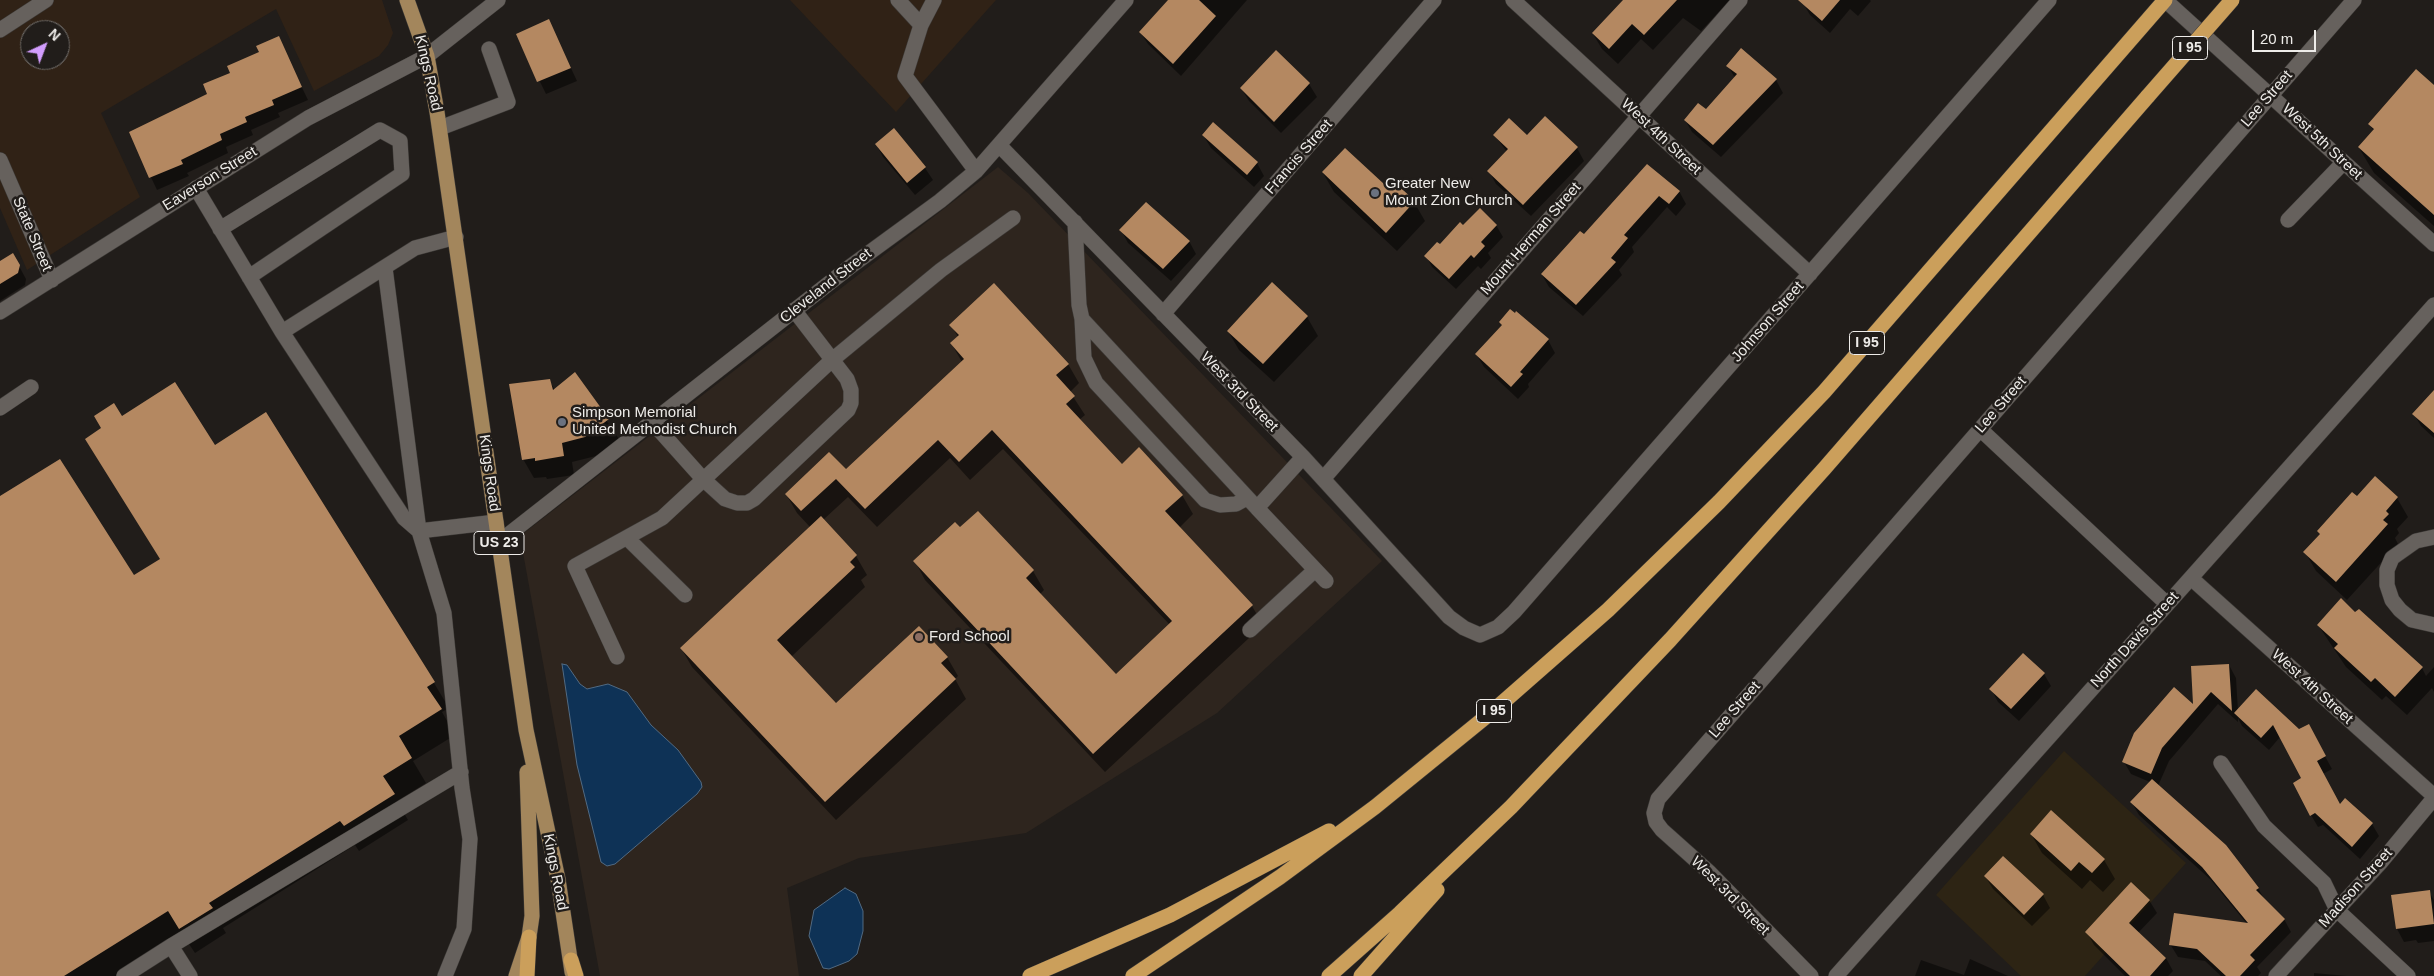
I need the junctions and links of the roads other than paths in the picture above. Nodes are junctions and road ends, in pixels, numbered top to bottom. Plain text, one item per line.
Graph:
1 (46, 0) edge
2 (407, 0) edge
3 (498, 0) edge
4 (898, 0) edge
5 (934, 0) edge
6 (1126, 0) edge
7 (1434, 0) edge
8 (1513, 0) edge
9 (1740, 0) edge
10 (2049, 0) edge
11 (2165, 0) edge
12 (2232, 0) edge
13 (2354, 0) edge
14 (921, 25) junction
15 (0, 30) edge
16 (489, 49) dead end
17 (427, 56) junction
18 (2270, 95) junction
19 (1638, 116) junction
20 (440, 128) junction
21 (1000, 146) junction
22 (0, 160) edge
23 (2343, 163) junction
24 (976, 171) junction
25 (196, 188) junction
26 (1013, 218) dead end
27 (2288, 220) dead end
28 (1075, 222) junction
29 (220, 229) junction
30 (456, 237) junction
31 (2434, 244) edge
32 (385, 268) junction
33 (1810, 274) junction
34 (249, 277) junction
35 (52, 280) junction
36 (2434, 305) edge
37 (794, 310) junction
38 (0, 312) edge
39 (1163, 314) junction
40 (1082, 320) junction
41 (282, 332) junction
42 (832, 360) junction
43 (31, 388) dead end
44 (0, 408) edge
45 (652, 422) junction
46 (1980, 429) junction
47 (1303, 457) junction
48 (1322, 478) junction
49 (703, 479) junction
50 (1252, 503) junction
51 (496, 522) junction
52 (420, 531) junction
53 (2434, 537) edge
54 (627, 538) junction
55 (499, 542) junction
56 (1315, 570) junction
57 (2191, 578) junction
58 (1326, 581) dead end
59 (685, 596) dead end
60 (2166, 604) junction
61 (2434, 625) edge
62 (1250, 630) dead end
63 (1480, 635) joint
64 (617, 657) dead end
65 (526, 730) junction
66 (2221, 763) dead end
67 (461, 772) junction
68 (2434, 797) edge
69 (1375, 807) junction
70 (1510, 807) junction
71 (1654, 813) joint
72 (2337, 910) junction
73 (530, 937) junction
74 (171, 946) junction
75 (571, 960) joint
76 (124, 976) edge
77 (190, 976) edge
78 (445, 976) edge
79 (516, 976) edge
80 (527, 976) edge
81 (575, 976) edge
82 (1030, 976) edge
83 (1132, 976) edge
84 (1329, 976) edge
85 (1361, 976) edge
86 (1811, 976) edge
87 (1836, 976) edge
88 (2276, 976) edge
89 (2408, 976) edge

1 - 15 street
2 - 17 main road, Kings Road / US 23
3 - 17 street, Eaverson Street
4 - 14 street
5 - 14 street
6 - 21 street, Cleveland Street
7 - 39 street, Francis Street
8 - 19 street, West 4th Street
9 - 19 street, Mount Herman Street
10 - 33 street, Johnson Street
11 - 18 street, West 5th Street
11 - 69 highway, I 95
12 - 70 highway, I 95, bridge
13 - 18 street, Lee Street
14 - 24 street
16 - 20 street
17 - 20 main road, Kings Road / US 23
17 - 25 street, Eaverson Street
18 - 23 street, West 5th Street
18 - 46 street, Lee Street
19 - 33 street, West 4th Street
19 - 48 street, Mount Herman Street
20 - 30 main road, Kings Road / US 23
21 - 24 street, Cleveland Street
21 - 28 street, West 3rd Street
22 - 35 street, State Street
23 - 27 street
23 - 31 street, West 5th Street
24 - 37 street, Cleveland Street
25 - 29 street
25 - 35 street, Eaverson Street
26 - 42 street
28 - 39 street, West 3rd Street
28 - 40 street
29 - 34 street
29 - 34 street
30 - 32 street
30 - 51 main road, Kings Road / US 23
32 - 41 street
32 - 52 street
33 - 63 street, Johnson Street
34 - 41 street
35 - 38 street, Eaverson Street
36 - 57 street, North Davis Street
37 - 42 street
37 - 45 street, Cleveland Street
39 - 47 street, West 3rd Street
40 - 50 street
40 - 50 street
41 - 52 street
42 - 49 street
42 - 49 street
43 - 44 street
45 - 49 street
45 - 55 street, Cleveland Street
46 - 60 street
46 - 71 street, Lee Street
47 - 48 street, West 3rd Street
47 - 50 street
48 - 63 street, West 3rd Street
49 - 54 street
50 - 56 street
51 - 52 street
51 - 55 main road, Kings Road / US 23
52 - 67 street
53 - 61 street
54 - 59 street
54 - 64 street
55 - 65 main road, Kings Road / US 23
56 - 58 street
56 - 62 street
57 - 60 street, North Davis Street
57 - 68 street, West 4th Street
60 - 87 street, North Davis Street
65 - 73 main road, US 23
65 - 75 main road, Kings Road / US 23
66 - 72 street
67 - 74 street
67 - 78 street
68 - 72 street, Madison Street
69 - 82 highway
69 - 83 highway, I 95
70 - 84 highway, I 95
70 - 85 highway
71 - 86 street, West 3rd Street
72 - 88 street, Madison Street
72 - 89 street
73 - 79 main road, US 23
73 - 80 highway
74 - 76 street
74 - 77 street
75 - 81 highway

